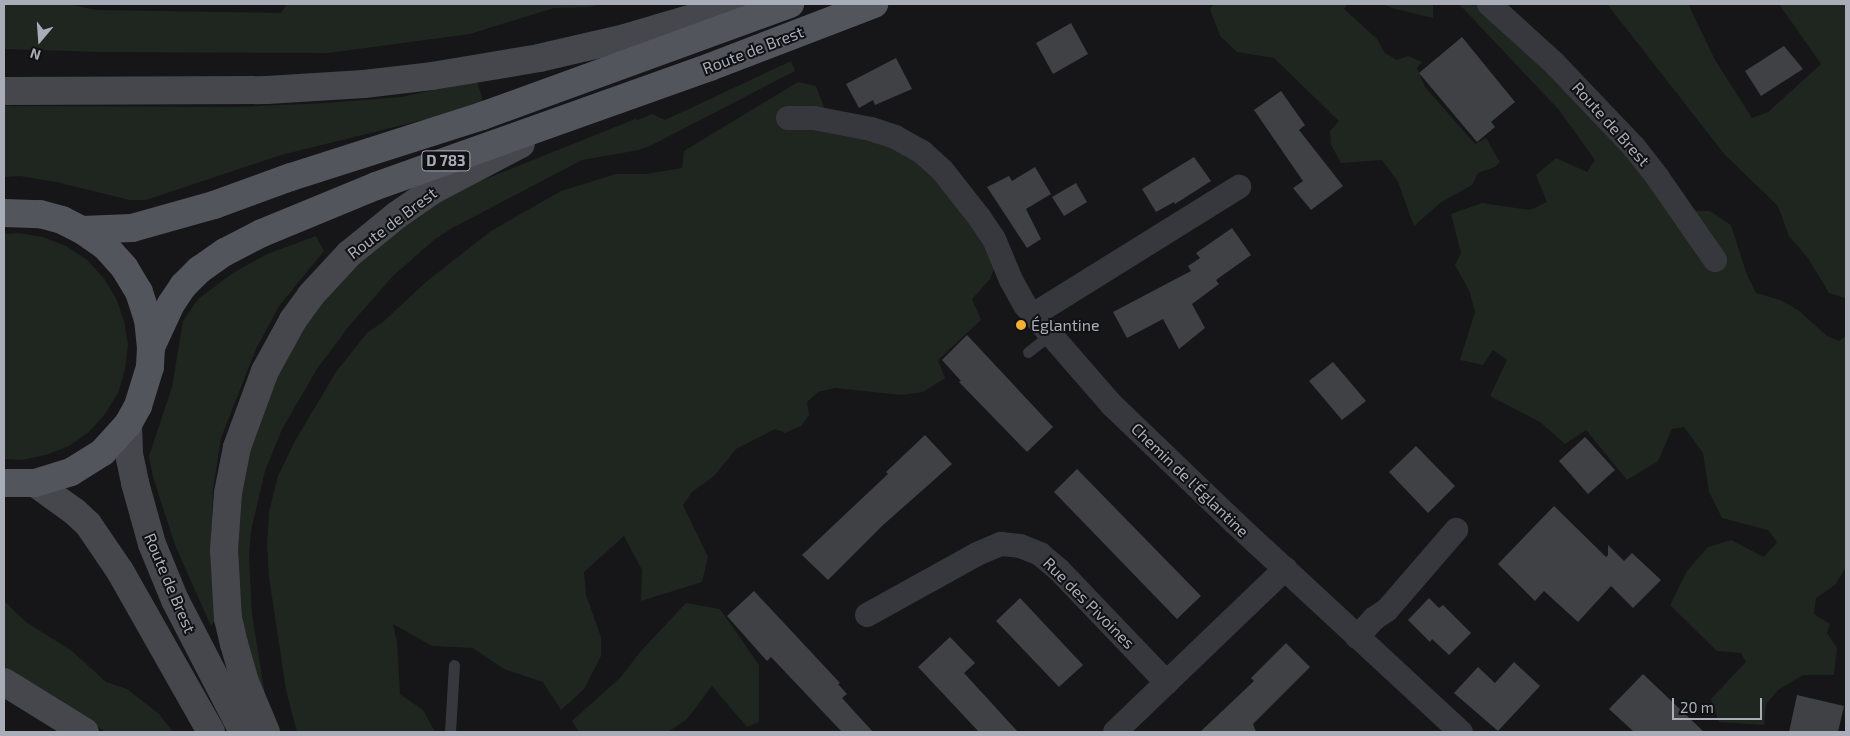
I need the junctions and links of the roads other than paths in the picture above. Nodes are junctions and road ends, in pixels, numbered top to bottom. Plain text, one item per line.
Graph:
1 (740, 4) edge
2 (790, 4) edge
3 (874, 4) edge
4 (1489, 4) edge
5 (4, 91) edge
6 (574, 116) junction
7 (788, 118) dead end
8 (1239, 187) dead end
9 (4, 213) edge
10 (82, 230) junction
11 (1715, 260) dead end
12 (1033, 315) junction
13 (1050, 335) junction
14 (151, 347) junction
15 (1028, 352) dead end
16 (128, 424) junction
17 (4, 483) edge
18 (35, 483) junction
19 (1456, 530) dead end
20 (1285, 569) junction
21 (867, 615) dead end
22 (1357, 637) junction
23 (454, 665) dead end
24 (4, 682) edge
25 (1167, 683) junction
26 (85, 732) edge
27 (211, 732) edge
28 (243, 732) edge
29 (266, 732) edge
30 (450, 732) edge
31 (1115, 732) edge
32 (1461, 732) edge

1 - 5 main road
2 - 10 main road, Route de Brest / D 783
3 - 6 main road, Route de Brest / D 783
4 - 11 street, Route de Brest
6 - 14 main road, Route de Brest / D 783
6 - 29 main road, Route de Brest
7 - 12 street, Chemin de l'Églantine
8 - 12 street
9 - 10 main road
10 - 14 main road
12 - 13 street, Chemin de l'Églantine
13 - 15 lane
13 - 20 street, Chemin de l'Églantine
14 - 16 main road
16 - 18 main road
16 - 28 main road, Route de Brest
17 - 18 main road
18 - 27 main road, Route de Brest
19 - 22 street
20 - 22 street, Chemin de l'Églantine
20 - 25 street
21 - 25 street, Rue des Pivoines
22 - 32 street, Chemin de l'Églantine
23 - 30 lane
24 - 26 main road
25 - 31 street

